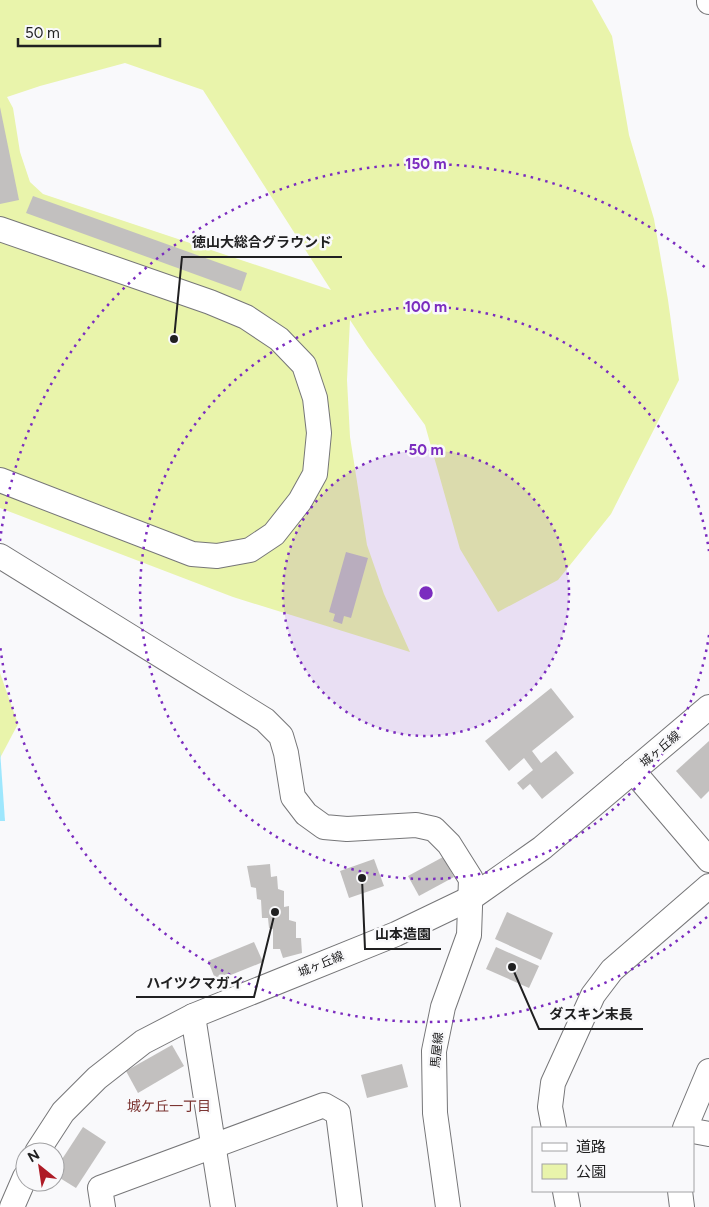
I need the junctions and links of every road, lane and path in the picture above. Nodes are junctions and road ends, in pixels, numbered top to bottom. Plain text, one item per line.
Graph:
1 (0, 229) edge
2 (0, 480) edge
3 (0, 556) edge
4 (709, 707) edge
5 (633, 771) junction
6 (709, 860) edge
7 (709, 886) edge
8 (471, 898) junction
9 (193, 1016) junction
10 (709, 1071) edge
11 (554, 1127) edge
12 (685, 1127) edge
13 (694, 1131) edge
14 (709, 1134) edge
15 (43, 1142) edge
16 (214, 1144) junction
17 (18, 1192) edge
18 (565, 1192) edge
19 (680, 1192) edge
20 (12, 1207) edge
21 (103, 1207) edge
22 (223, 1207) edge
23 (350, 1207) edge
24 (448, 1207) edge
25 (568, 1207) edge
26 (682, 1207) edge

1 - 2 street
3 - 8 street, 馬屋線
4 - 5 street, 城ヶ丘線
5 - 6 street
5 - 8 street, 城ヶ丘線
7 - 11 street
8 - 9 street, 城ヶ丘線
8 - 24 street, 馬屋線
9 - 15 street, 城ヶ丘線
9 - 16 street
10 - 12 street
13 - 14 street
16 - 21 street
16 - 22 street
16 - 23 street
17 - 20 street
18 - 25 street
19 - 26 street

